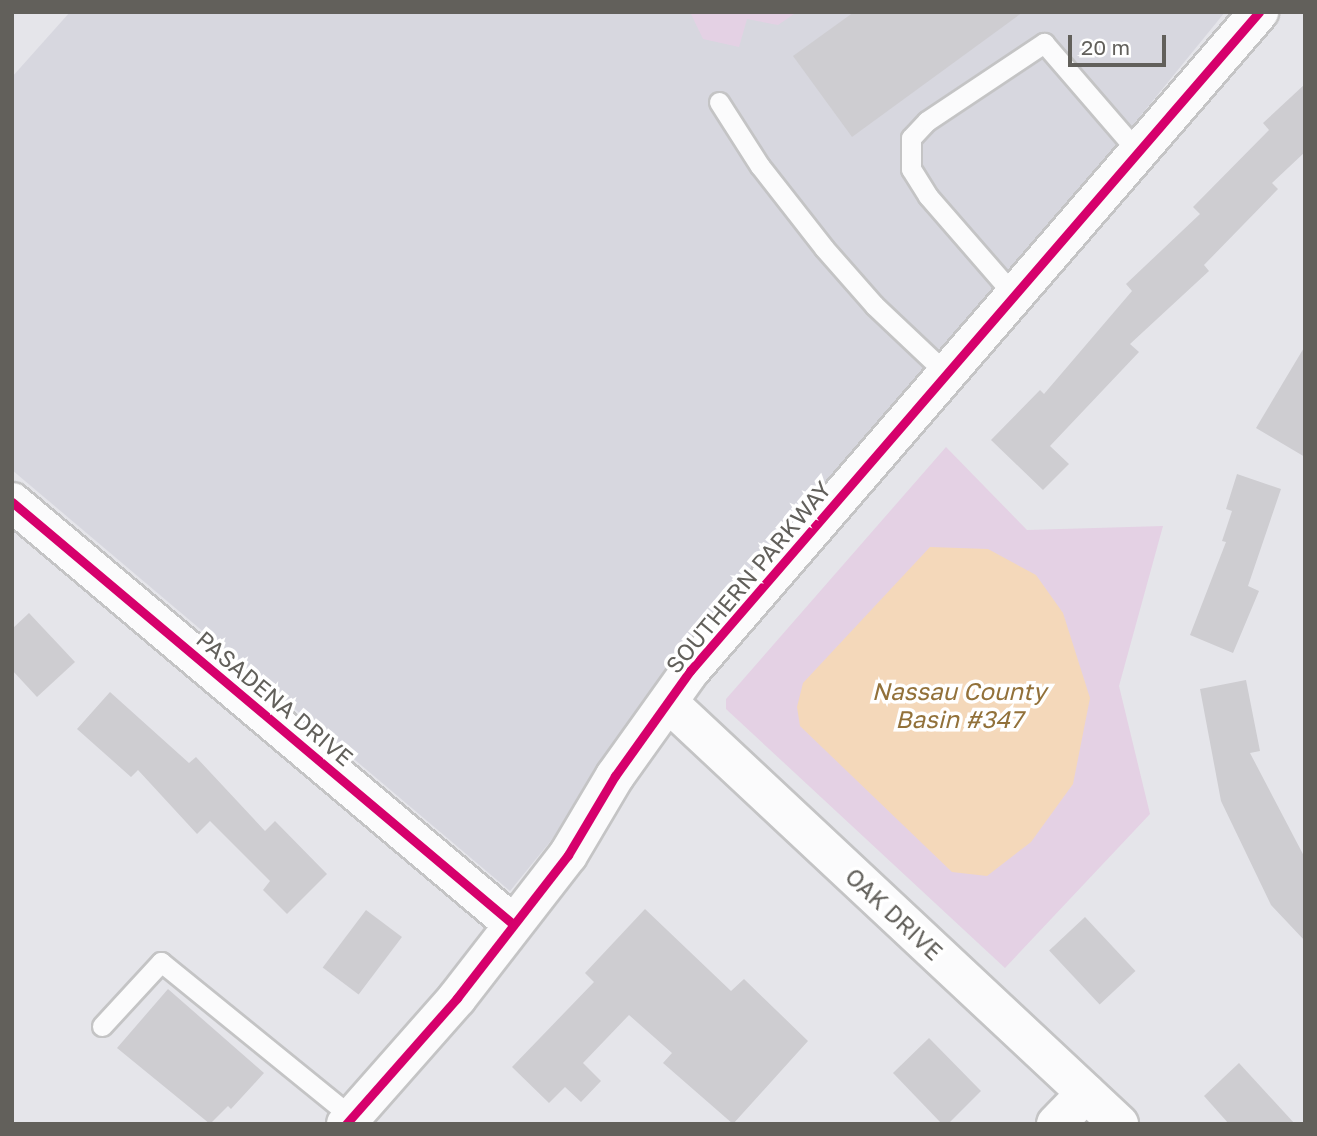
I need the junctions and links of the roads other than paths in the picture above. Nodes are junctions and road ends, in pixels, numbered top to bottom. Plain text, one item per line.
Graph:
1 (1259, 12) edge
2 (719, 102) dead end
3 (1130, 161) junction
4 (1014, 295) junction
5 (946, 373) junction
6 (12, 502) edge
7 (670, 704) junction
8 (513, 924) junction
9 (102, 1026) dead end
10 (1086, 1093) junction
11 (349, 1120) edge
12 (1056, 1124) edge
13 (1119, 1124) edge

1 - 3 street, SOUTHERN PARKWAY
2 - 5 lane
3 - 4 street, SOUTHERN PARKWAY
3 - 4 lane
4 - 5 street, SOUTHERN PARKWAY
5 - 7 street, SOUTHERN PARKWAY
6 - 8 street, PASADENA DRIVE
7 - 8 street, SOUTHERN PARKWAY
7 - 10 street, OAK DRIVE
8 - 11 street, SOUTHERN PARKWAY
9 - 11 lane
10 - 12 street
10 - 13 street, OAK DRIVE

